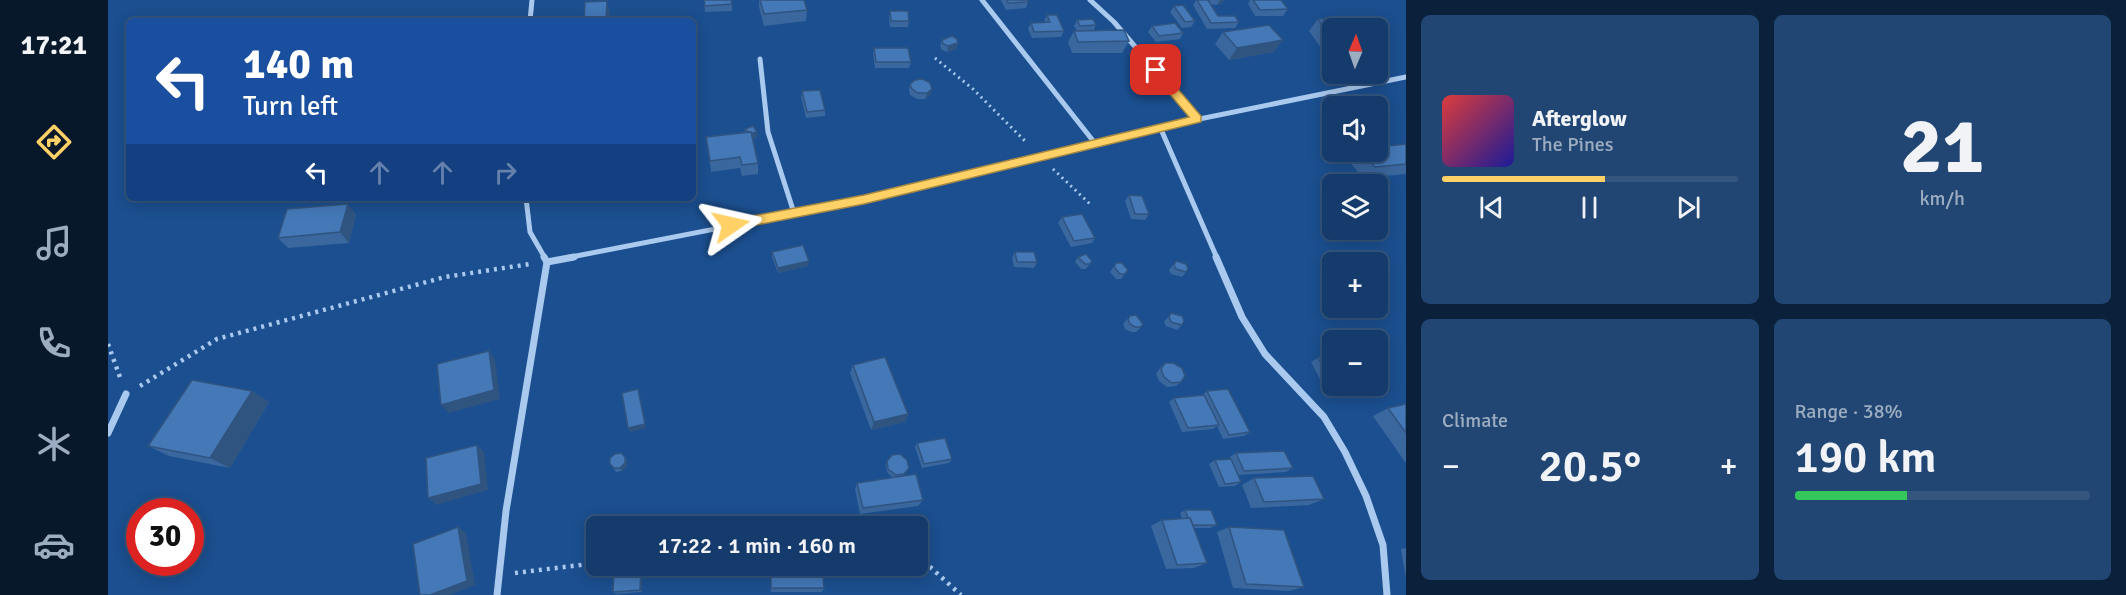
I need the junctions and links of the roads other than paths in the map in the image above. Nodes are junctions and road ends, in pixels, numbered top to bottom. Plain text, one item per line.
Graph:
1 (532, 0) edge
2 (982, 0) edge
3 (1090, 0) edge
4 (530, 18) edge
5 (760, 59) dead end
6 (1406, 77) edge
7 (1197, 119) junction
8 (1160, 127) junction
9 (1095, 142) junction
10 (526, 201) edge
11 (794, 213) junction
12 (547, 262) junction
13 (126, 394) road end
14 (108, 433) edge
15 (497, 595) edge
16 (1387, 595) edge

1 - 4 street
2 - 9 street
3 - 7 street
5 - 11 street
6 - 7 street
7 - 8 street
8 - 9 street
8 - 16 street
9 - 11 street
10 - 12 street
11 - 12 street
12 - 15 street
13 - 14 street

